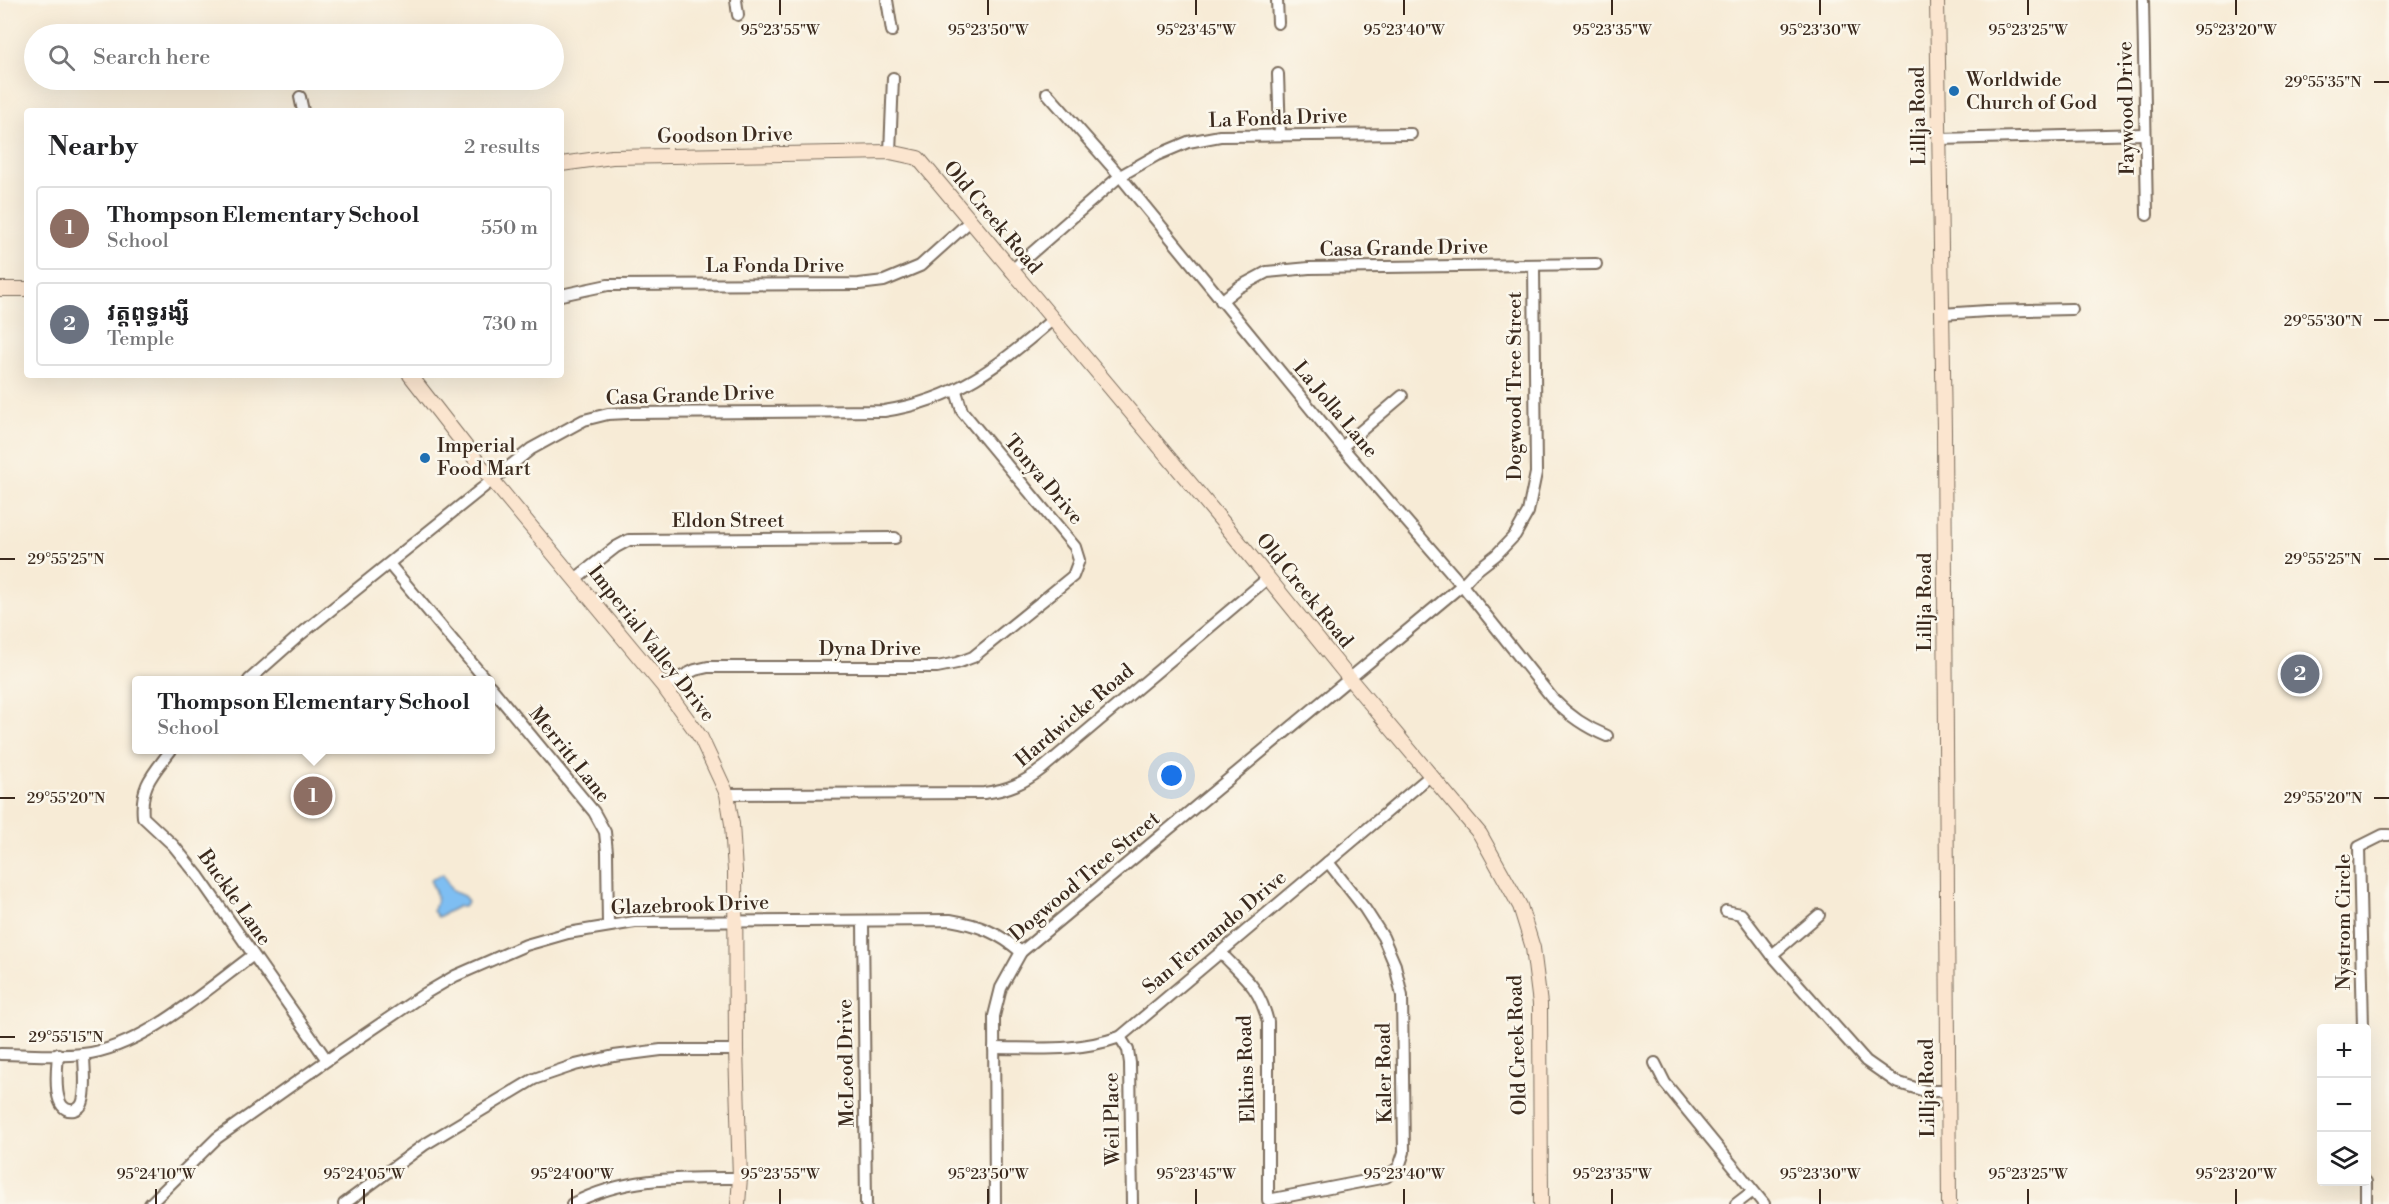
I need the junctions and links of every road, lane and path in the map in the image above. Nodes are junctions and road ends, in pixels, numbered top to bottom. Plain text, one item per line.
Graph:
1 (736, 0) edge
2 (887, 0) edge
3 (1277, 0) edge
4 (1937, 0) edge
5 (2143, 0) edge
6 (738, 15) dead end
7 (1278, 23) dead end
8 (892, 30) dead end
9 (1278, 74) dead end
10 (893, 78) dead end
11 (1047, 93) dead end
12 (300, 97) dead end
13 (302, 108) edge
14 (1411, 134) dead end
15 (2145, 134) junction
16 (1280, 135) junction
17 (1939, 139) junction
18 (890, 152) junction
19 (564, 164) edge
20 (1120, 177) junction
21 (2146, 215) dead end
22 (969, 222) junction
23 (1596, 264) dead end
24 (1534, 265) junction
25 (1011, 271) junction
26 (24, 289) edge
27 (0, 290) edge
28 (564, 294) edge
29 (1221, 301) junction
30 (2072, 309) dead end
31 (1942, 314) junction
32 (1052, 320) junction
33 (416, 378) edge
34 (956, 391) junction
35 (1402, 396) dead end
36 (1342, 447) junction
37 (492, 480) junction
38 (895, 538) dead end
39 (389, 564) junction
40 (1268, 578) junction
41 (575, 579) junction
42 (1462, 585) junction
43 (1056, 590) joint
44 (255, 676) edge
45 (482, 676) edge
46 (1349, 678) junction
47 (663, 686) junction
48 (495, 692) edge
49 (1607, 736) dead end
50 (168, 754) edge
51 (1430, 776) junction
52 (727, 794) junction
53 (2389, 835) edge
54 (1328, 862) junction
55 (1726, 911) dead end
56 (1819, 915) dead end
57 (735, 921) junction
58 (863, 922) junction
59 (608, 925) junction
60 (1021, 952) junction
61 (1221, 953) junction
62 (1772, 955) junction
63 (252, 956) junction
64 (2363, 1024) edge
65 (1120, 1036) junction
66 (994, 1048) junction
67 (736, 1050) junction
68 (0, 1054) edge
69 (57, 1054) junction
70 (84, 1054) junction
71 (327, 1060) junction
72 (1655, 1063) dead end
73 (1947, 1091) junction
74 (741, 1178) junction
75 (2366, 1186) edge
76 (1752, 1191) junction
77 (1268, 1200) joint
78 (150, 1204) edge
79 (344, 1204) edge
80 (572, 1204) edge
81 (738, 1204) edge
82 (866, 1204) edge
83 (995, 1204) edge
84 (1132, 1204) edge
85 (1541, 1204) edge
86 (1736, 1204) edge
87 (1764, 1204) edge
88 (1949, 1204) edge
89 (2366, 1204) edge

1 - 6 street
2 - 8 street
3 - 7 street
4 - 17 street, Lillja Road
5 - 15 street, Faywood Drive
9 - 16 street
10 - 18 street
11 - 20 street, La Jolla Lane
12 - 13 street
14 - 16 street, La Fonda Drive
15 - 17 street
15 - 21 street, Faywood Drive
16 - 20 street, La Fonda Drive
17 - 31 street, Lillja Road
18 - 19 street, Goodson Drive
18 - 22 street, Old Creek Road
20 - 25 street, La Fonda Drive
20 - 29 street, La Jolla Lane
22 - 25 street, Old Creek Road
22 - 28 street, La Fonda Drive
23 - 24 street, Casa Grande Drive
24 - 29 street, Casa Grande Drive
24 - 42 street, Dogwood Tree Street
25 - 32 street, Old Creek Road
26 - 27 street
29 - 36 street, La Jolla Lane
30 - 31 street
31 - 73 street, Lillja Road
32 - 34 street, Casa Grande Drive
32 - 40 street, Old Creek Road
33 - 37 street, Imperial Valley Drive
34 - 37 street, Casa Grande Drive
34 - 43 street, Tonya Drive
35 - 36 street
36 - 42 street, La Jolla Lane
37 - 39 street, Casa Grande Drive
37 - 41 street, Imperial Valley Drive
38 - 41 street, Eldon Street
39 - 44 street, Casa Grande Drive
39 - 45 street
40 - 46 street, Old Creek Road
40 - 52 street, Hardwicke Road
41 - 47 street, Imperial Valley Drive
42 - 46 street, Dogwood Tree Street
42 - 49 street, La Jolla Lane
43 - 47 street, Dyna Drive
46 - 51 street, Old Creek Road
46 - 60 street, Dogwood Tree Street
47 - 52 street, Imperial Valley Drive
48 - 59 street, Merritt Lane
50 - 63 street, Buckle Lane
51 - 54 street, San Fernando Drive
51 - 85 street, Old Creek Road
52 - 57 street, Imperial Valley Drive
53 - 64 street, Nystrom Circle
54 - 61 street, San Fernando Drive
54 - 77 street, Kaler Road
55 - 62 street
56 - 62 street
57 - 58 street, Glazebrook Drive
57 - 59 street, Glazebrook Drive
57 - 67 street, Imperial Valley Drive
58 - 60 street, Glazebrook Drive
58 - 82 street, McLeod Drive
59 - 71 street, Glazebrook Drive
60 - 66 street, Dogwood Tree Street
61 - 65 street, San Fernando Drive
61 - 77 street, Elkins Road
62 - 73 street
63 - 70 street
63 - 71 street, Buckle Lane
65 - 66 street, San Fernando Drive
65 - 84 street, Weil Place
66 - 83 street, Dogwood Tree Street
67 - 74 street, Imperial Valley Drive
67 - 79 street
68 - 69 street
69 - 70 street
69 - 70 street
71 - 78 street, Glazebrook Drive
72 - 76 street
73 - 88 street, Lillja Road
74 - 80 street
74 - 81 street, Imperial Valley Drive
75 - 89 street
76 - 86 street
76 - 87 street

